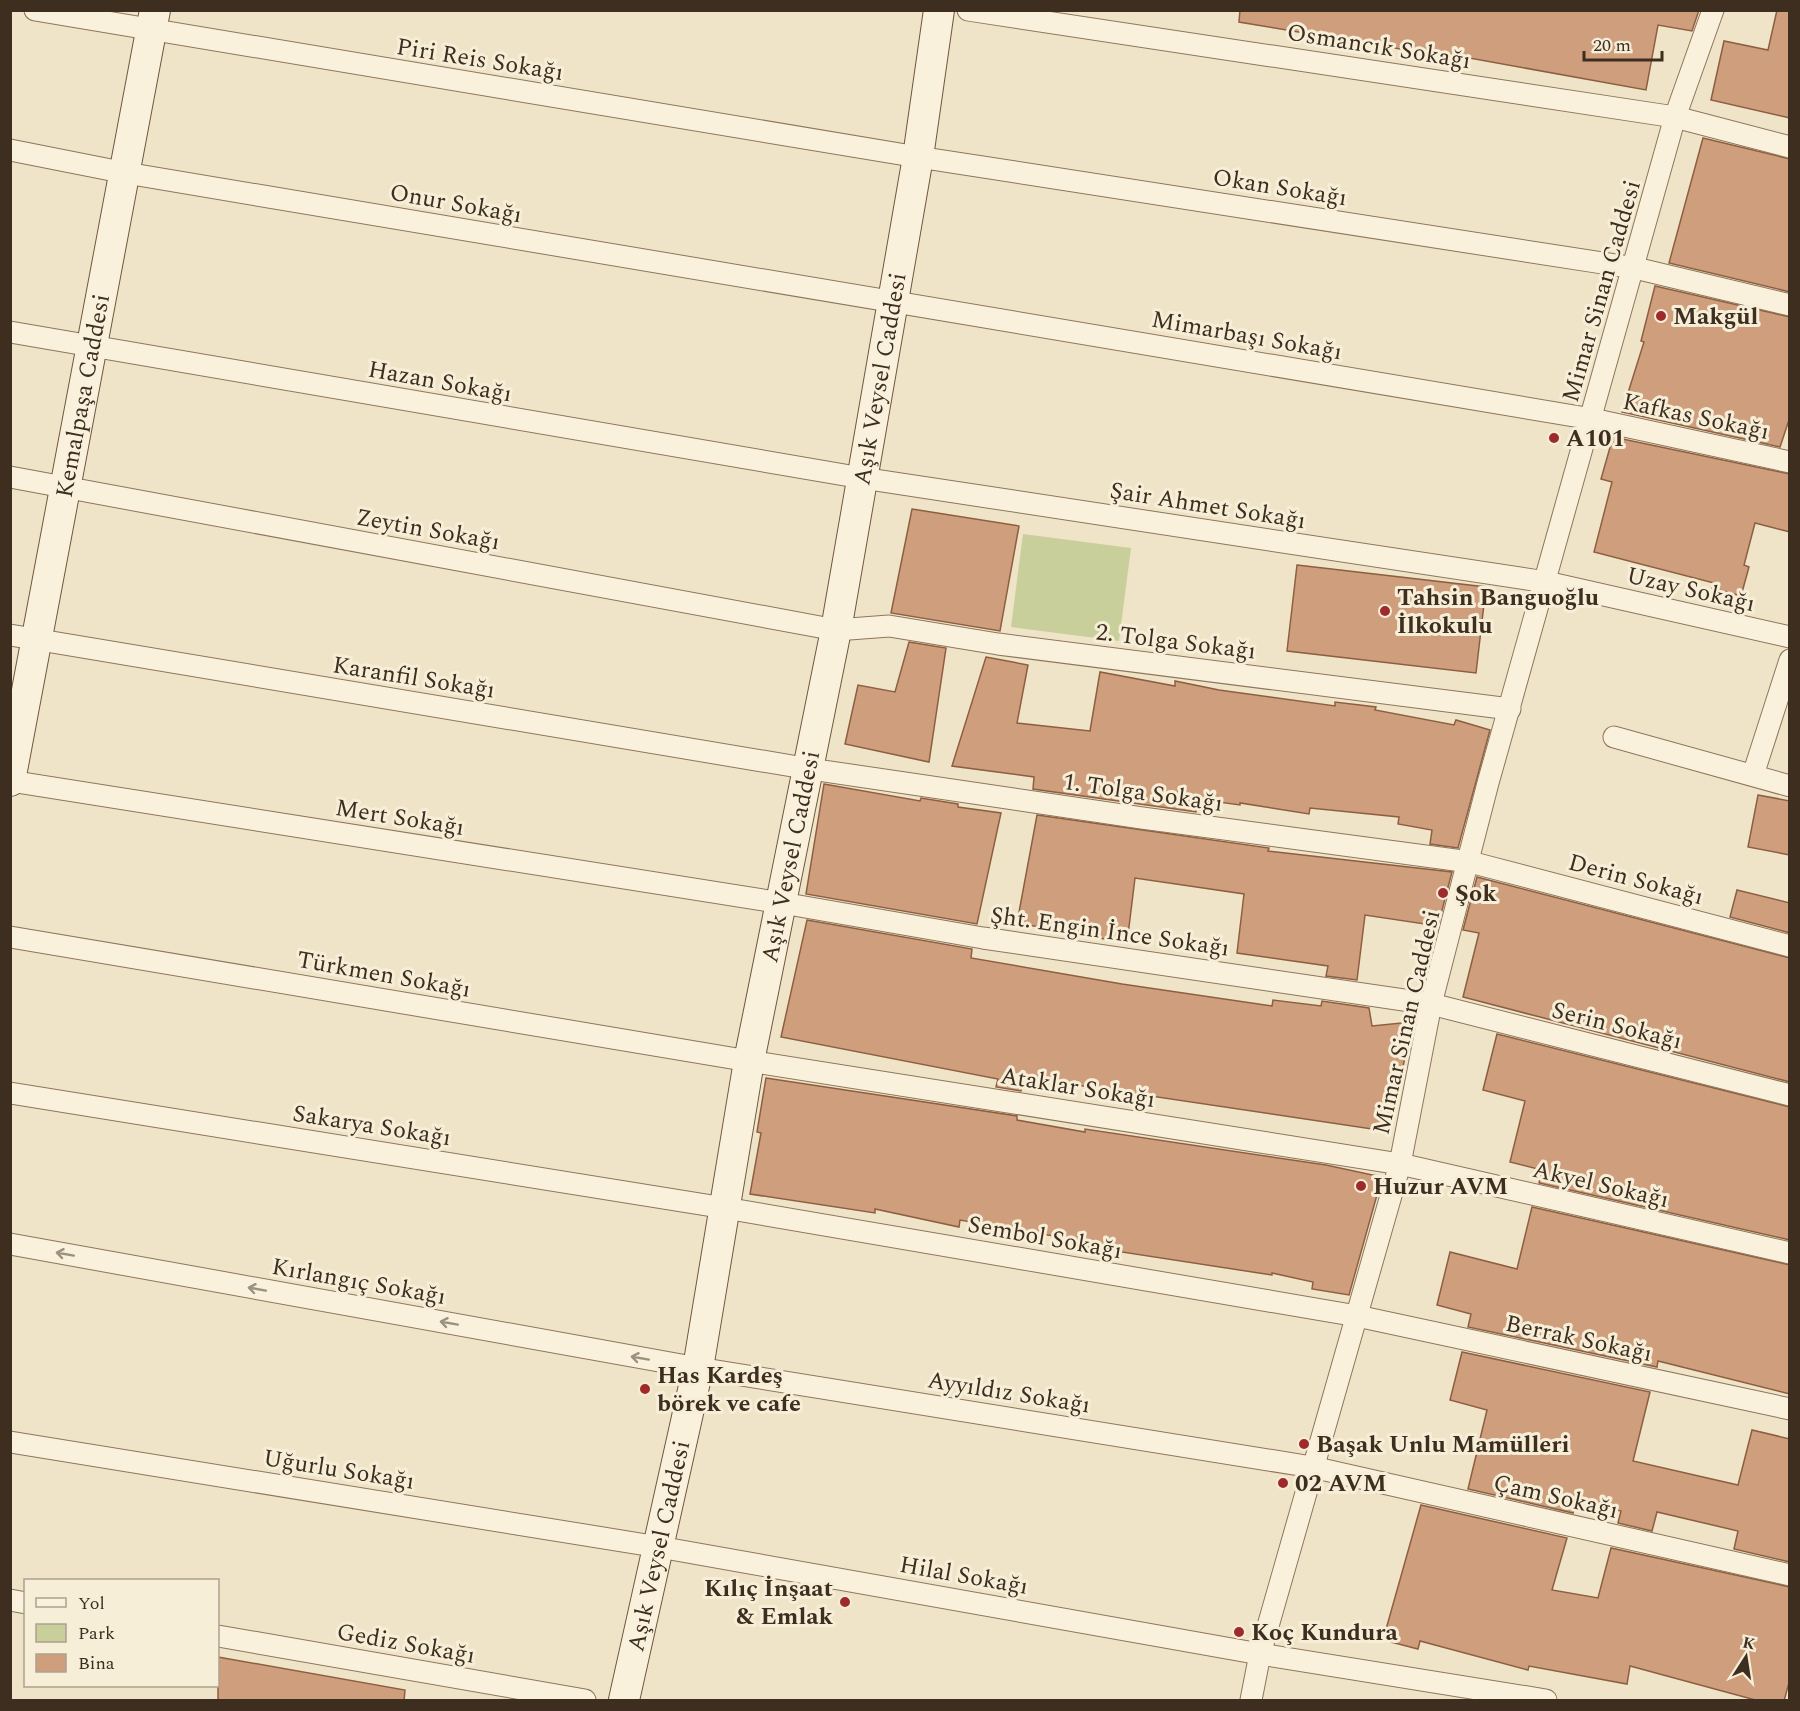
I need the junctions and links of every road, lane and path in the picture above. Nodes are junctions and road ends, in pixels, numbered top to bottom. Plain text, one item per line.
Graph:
1 (35, 10) edge
2 (939, 10) edge
3 (968, 10) edge
4 (1713, 10) edge
5 (153, 21) edge
6 (1675, 117) junction
7 (1790, 147) edge
8 (10, 150) edge
9 (918, 157) junction
10 (126, 173) junction
11 (1635, 268) junction
12 (893, 302) junction
13 (1790, 305) edge
14 (10, 332) edge
15 (92, 348) junction
16 (1592, 419) junction
17 (1790, 462) edge
18 (10, 477) edge
19 (862, 478) junction
20 (66, 488) junction
21 (1546, 582) junction
22 (836, 630) junction
23 (24, 637) edge
24 (1790, 637) edge
25 (1790, 660) edge
26 (1510, 709) junction
27 (1614, 737) dead end
28 (810, 769) junction
29 (1753, 775) junction
30 (10, 781) edge
31 (1790, 786) edge
32 (1470, 862) junction
33 (782, 903) junction
34 (10, 938) edge
35 (1790, 946) edge
36 (1431, 1004) junction
37 (749, 1061) junction
38 (10, 1094) edge
39 (1790, 1095) edge
40 (1400, 1164) junction
41 (725, 1208) junction
42 (10, 1244) edge
43 (1790, 1254) edge
44 (1357, 1316) junction
45 (698, 1368) junction
46 (1790, 1409) edge
47 (10, 1442) edge
48 (1312, 1467) junction
49 (659, 1547) junction
50 (1790, 1575) edge
51 (219, 1636) edge
52 (1260, 1654) junction
53 (585, 1701) edge
54 (624, 1701) edge
55 (1251, 1701) edge
56 (1546, 1701) edge

1 - 5 street, Piri Reis Sokağı
2 - 9 main road, Aşık Veysel Caddesi
3 - 6 street, Osmancık Sokağı
4 - 6 street, Mimar Sinan Caddesi
5 - 9 street, Piri Reis Sokağı
5 - 10 main road, Kemalpaşa Caddesi
6 - 7 street, Osmancık Sokağı
6 - 11 street, Mimar Sinan Caddesi
8 - 10 street, Onur Sokağı
9 - 11 street, Okan Sokağı
9 - 12 main road, Aşık Veysel Caddesi
10 - 12 street, Onur Sokağı
10 - 15 main road, Kemalpaşa Caddesi
11 - 13 street, Okan Sokağı
11 - 16 street, Mimar Sinan Caddesi
12 - 16 street, Mimarbaşı Sokağı
12 - 19 main road, Aşık Veysel Caddesi
14 - 15 street, Hazan Sokağı
15 - 19 street, Hazan Sokağı
15 - 20 main road, Kemalpaşa Caddesi
16 - 17 street, Kafkas Sokağı
16 - 21 street, Mimar Sinan Caddesi
18 - 20 street, Zeytin Sokağı
19 - 21 street, Şair Ahmet Sokağı
19 - 22 main road, Aşık Veysel Caddesi
20 - 22 street, Zeytin Sokağı
20 - 23 main road, Kemalpaşa Caddesi
21 - 24 street, Uzay Sokağı
21 - 26 street, Mimar Sinan Caddesi
22 - 26 street, 2. Tolga Sokağı
22 - 28 main road, Aşık Veysel Caddesi
23 - 28 street, Karanfil Sokağı
23 - 30 main road, Kemalpaşa Caddesi
25 - 29 street
26 - 32 street, Mimar Sinan Caddesi
27 - 29 street
28 - 32 street, 1. Tolga Sokağı
28 - 33 main road, Aşık Veysel Caddesi
29 - 31 street
30 - 33 street, Mert Sokağı
32 - 35 street, Derin Sokağı
32 - 36 street, Mimar Sinan Caddesi
33 - 36 street, Şht. Engin İnce Sokağı
33 - 37 main road, Aşık Veysel Caddesi
34 - 37 street, Türkmen Sokağı
36 - 39 street, Serin Sokağı
36 - 40 street, Mimar Sinan Caddesi
37 - 40 street, Ataklar Sokağı
37 - 41 main road, Aşık Veysel Caddesi
38 - 41 street, Sakarya Sokağı
40 - 43 street, Akyel Sokağı
40 - 44 street, Mimar Sinan Caddesi
41 - 44 street, Sembol Sokağı
41 - 45 main road, Aşık Veysel Caddesi
45 -> 42 street, Kırlangıç Sokağı
44 - 46 street, Berrak Sokağı
44 - 48 street, Mimar Sinan Caddesi
45 - 48 street, Ayyıldız Sokağı
45 - 49 main road, Aşık Veysel Caddesi
47 - 49 street, Uğurlu Sokağı
48 - 50 street, Çam Sokağı
48 - 52 street, Mimar Sinan Caddesi
49 - 52 street, Hilal Sokağı
49 - 54 main road, Aşık Veysel Caddesi
51 - 53 street, Gediz Sokağı
52 - 55 street, Mimar Sinan Caddesi
52 - 56 street, Hilal Sokağı

